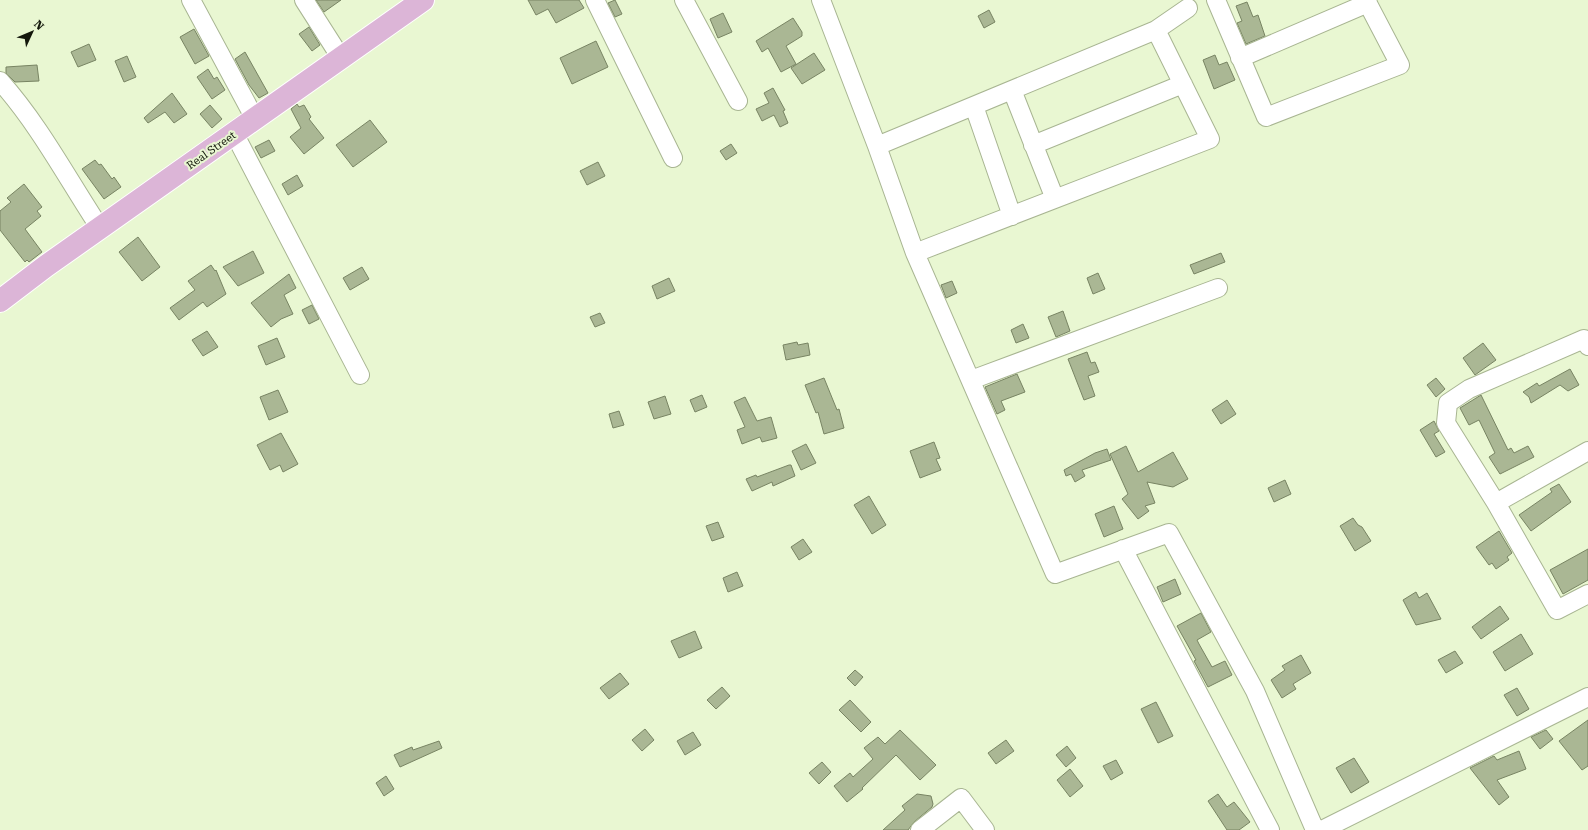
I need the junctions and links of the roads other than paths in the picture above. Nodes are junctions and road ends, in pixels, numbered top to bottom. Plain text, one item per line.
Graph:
1 (191, 0) edge
2 (304, 0) edge
3 (423, 0) edge
4 (595, 0) edge
5 (684, 0) edge
6 (821, 0) edge
7 (1214, 0) edge
8 (1367, 2) edge
9 (1186, 4) edge
10 (1156, 30) junction
11 (341, 58) junction
12 (1240, 58) junction
13 (0, 81) edge
14 (1183, 84) junction
15 (1012, 90) junction
16 (738, 101) dead end
17 (974, 106) junction
18 (255, 118) junction
19 (234, 133) junction
20 (1034, 145) junction
21 (877, 146) junction
22 (673, 158) dead end
23 (1055, 199) junction
24 (1012, 216) junction
25 (100, 228) junction
26 (915, 253) junction
27 (1218, 288) dead end
28 (0, 301) edge
29 (1588, 346) edge
30 (360, 375) dead end
31 (971, 380) junction
32 (1588, 451) edge
33 (1496, 503) junction
34 (1123, 549) junction
35 (1588, 594) edge
36 (1588, 697) edge
37 (1344, 825) edge
38 (920, 830) edge
39 (985, 830) edge
40 (1270, 830) edge
41 (1315, 830) edge
42 (1322, 830) edge

1 - 18 street
2 - 11 street
3 - 11 main road, Real Street
4 - 22 street
5 - 16 street
6 - 21 street
7 - 9 street
7 - 12 street
8 - 12 street
8 - 12 street
9 - 10 street
10 - 14 street
10 - 15 street
11 - 18 main road, Real Street
13 - 25 street
14 - 20 street
14 - 23 street
15 - 17 street
15 - 20 street
17 - 21 street
17 - 24 street
18 - 19 main road, Real Street
19 - 25 main road, Real Street
19 - 30 street
20 - 23 street
21 - 26 street
23 - 24 street
24 - 26 street
25 - 28 main road, Real Street
26 - 31 street
27 - 31 street
29 - 33 street
31 - 34 street
32 - 33 street
33 - 35 street
34 - 40 street
34 - 41 street
36 - 37 street
37 - 42 street
38 - 39 street

